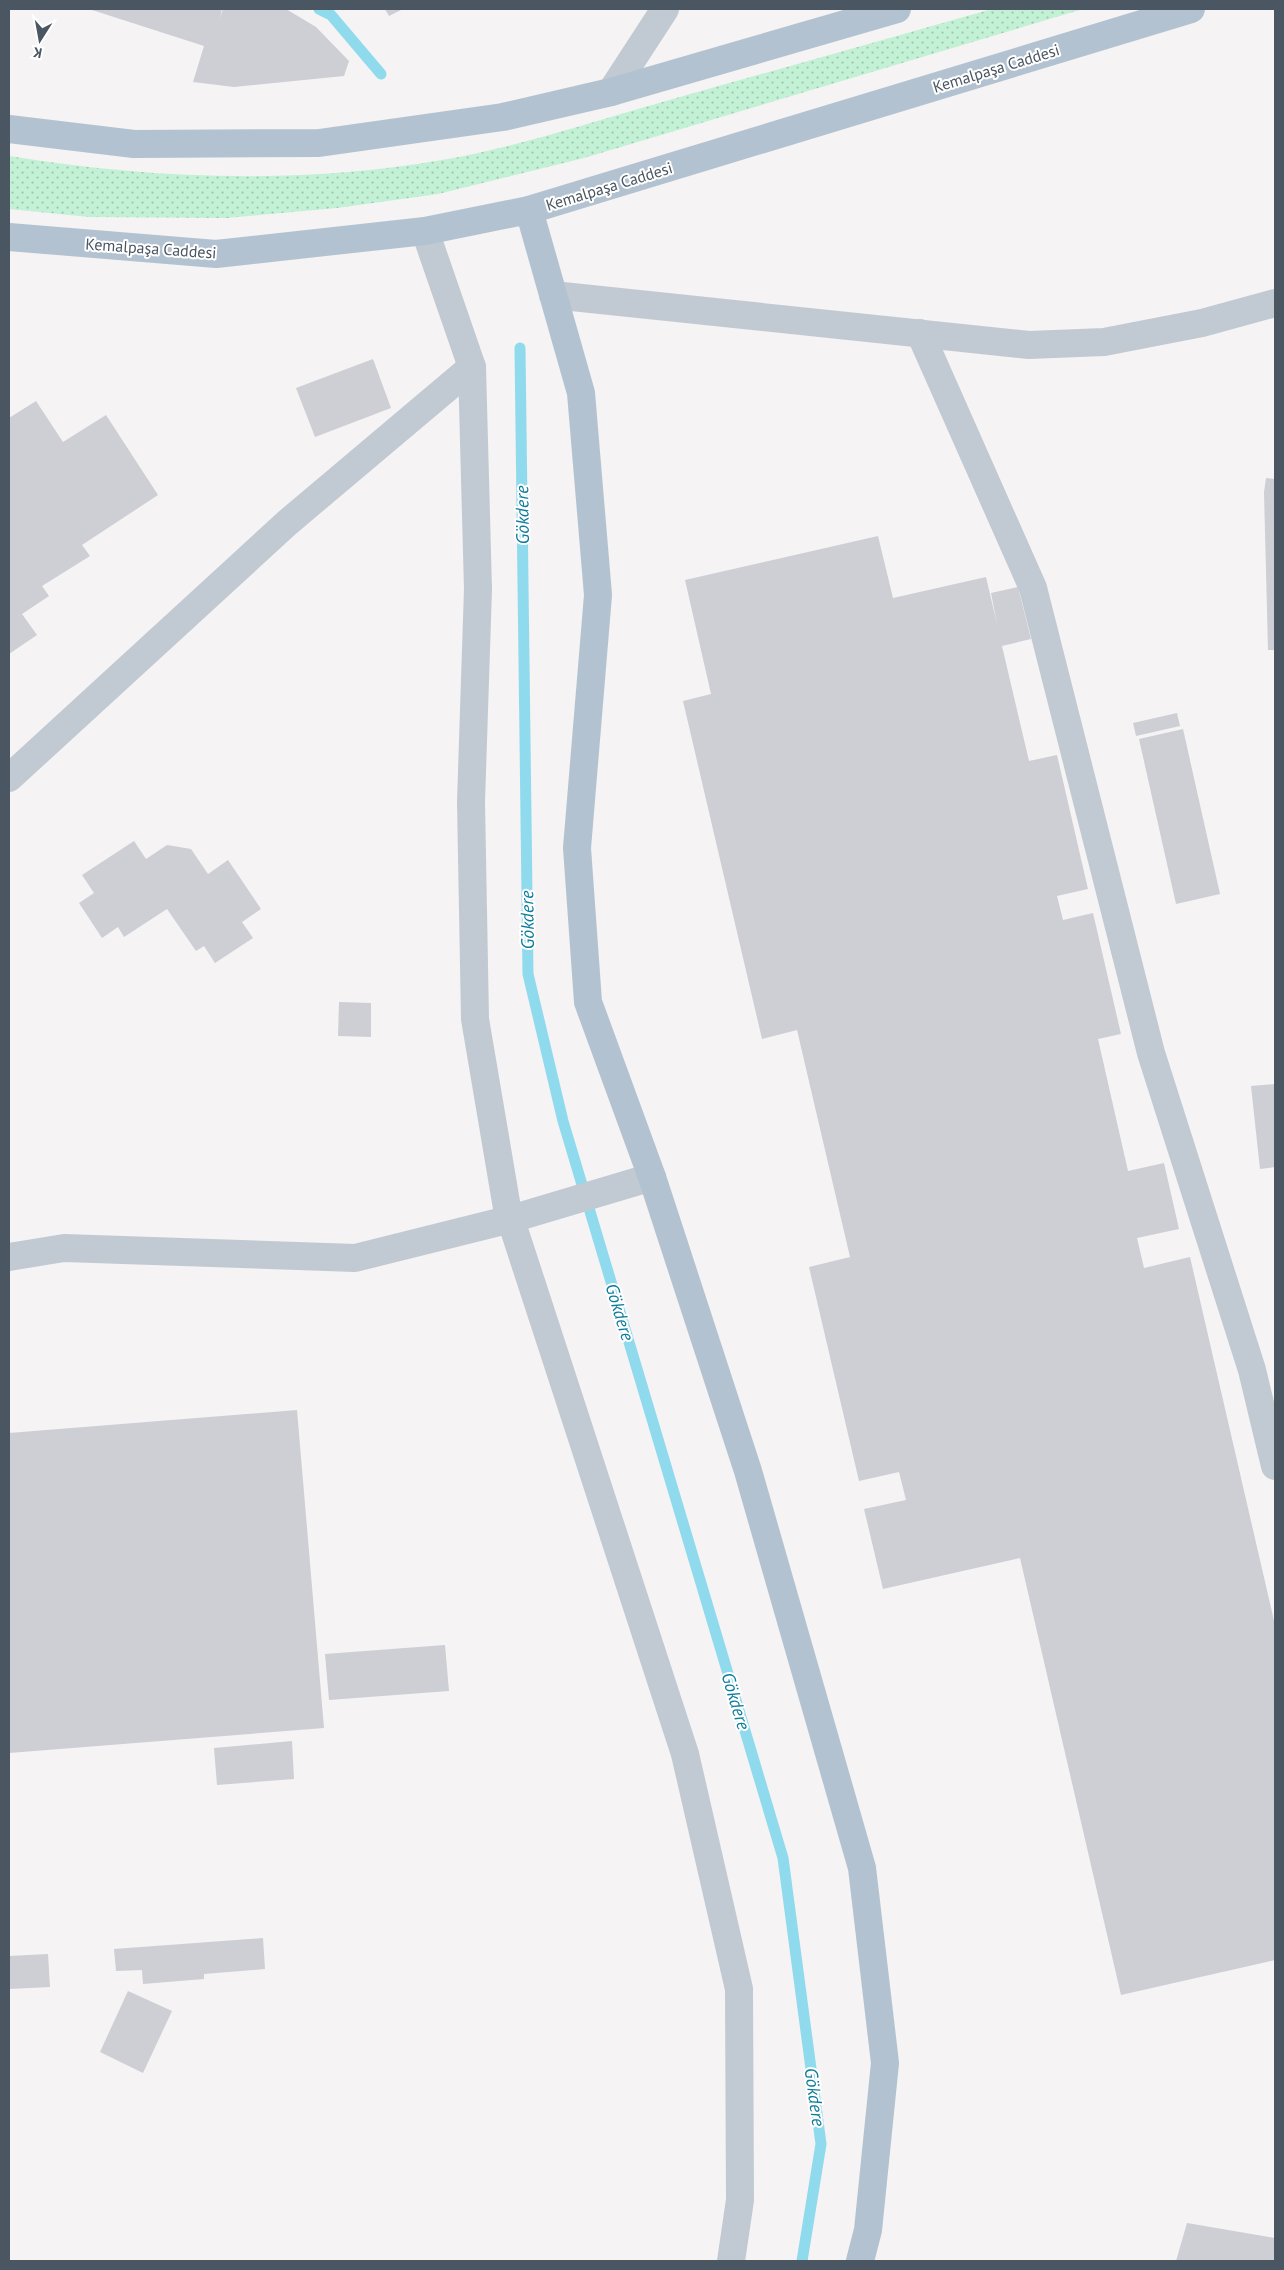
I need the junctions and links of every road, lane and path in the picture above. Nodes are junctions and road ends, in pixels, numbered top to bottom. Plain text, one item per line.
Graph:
1 (665, 9) edge
2 (898, 9) edge
3 (1190, 9) edge
4 (611, 92) junction
5 (9, 129) edge
6 (529, 210) junction
7 (425, 231) junction
8 (9, 237) edge
9 (554, 295) junction
10 (1275, 303) edge
11 (920, 333) junction
12 (472, 366) junction
13 (9, 778) edge
14 (652, 1177) junction
15 (511, 1219) junction
16 (9, 1257) edge
17 (1275, 1466) edge
18 (731, 2261) edge
19 (860, 2261) edge

1 - 4 street
2 - 4 main road
3 - 6 main road, Kemalpaşa Caddesi
4 - 5 main road
6 - 7 main road, Kemalpaşa Caddesi
6 - 9 main road
7 - 8 main road, Kemalpaşa Caddesi
7 - 12 street
9 - 11 street
9 - 14 main road
10 - 11 street
11 - 17 street
12 - 13 street
12 - 15 street
14 - 15 street
14 - 19 main road
15 - 16 street
15 - 18 street

